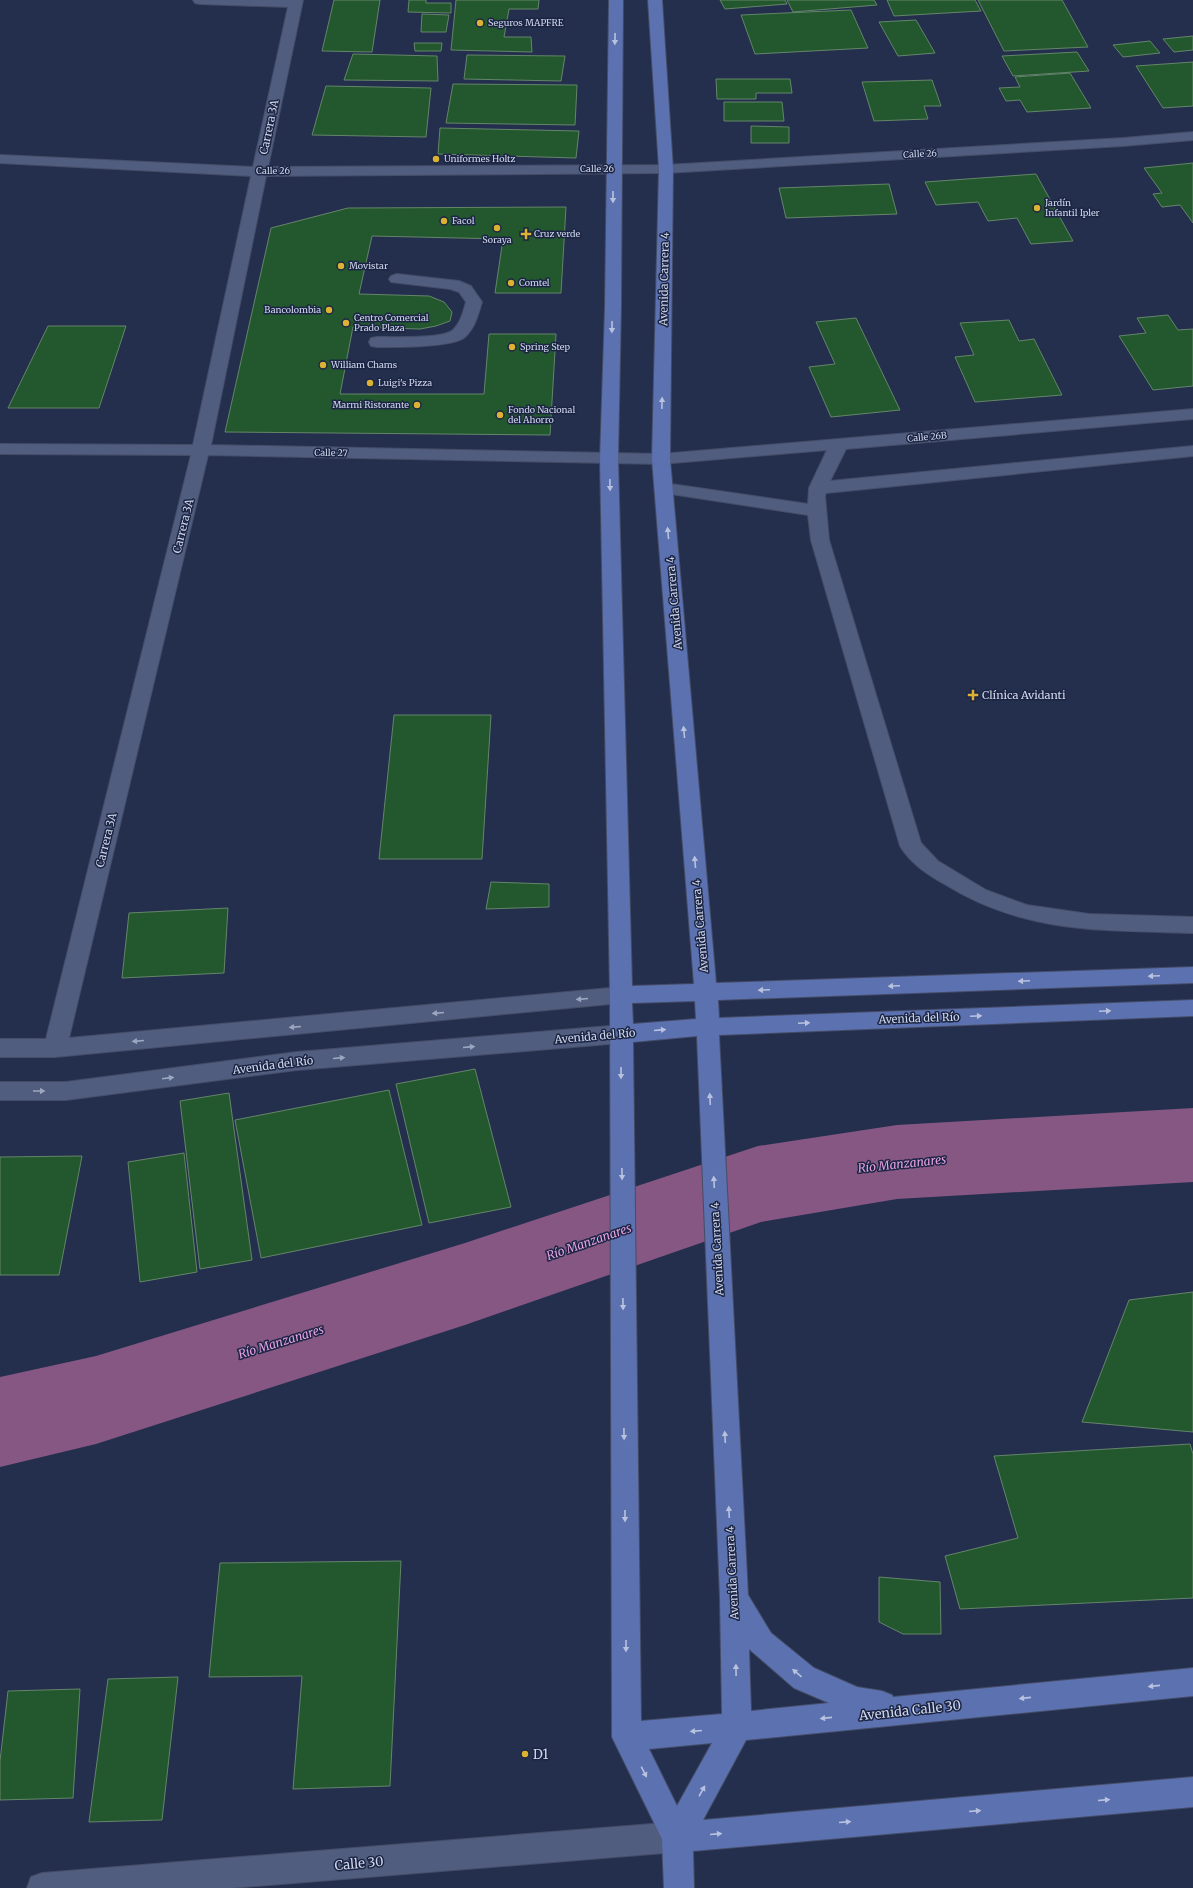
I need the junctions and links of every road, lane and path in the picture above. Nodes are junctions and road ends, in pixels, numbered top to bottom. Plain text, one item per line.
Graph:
1 (200, 0) edge
2 (616, 0) edge
3 (655, 0) edge
4 (296, 1) edge
5 (1193, 136) edge
6 (0, 159) edge
7 (613, 168) junction
8 (666, 169) junction
9 (260, 172) junction
10 (397, 279) dead end
11 (377, 342) dead end
12 (1193, 414) edge
13 (839, 444) junction
14 (0, 449) edge
15 (201, 450) junction
16 (1193, 452) edge
17 (609, 459) junction
18 (661, 459) junction
19 (664, 488) junction
20 (818, 488) junction
21 (817, 511) junction
22 (1193, 925) edge
23 (1193, 975) edge
24 (706, 992) junction
25 (621, 996) junction
26 (1193, 1008) edge
27 (707, 1026) junction
28 (621, 1034) junction
29 (0, 1048) edge
30 (55, 1048) junction
31 (0, 1091) edge
32 (734, 1598) junction
33 (1193, 1682) edge
34 (913, 1709) junction
35 (737, 1727) junction
36 (627, 1737) junction
37 (1193, 1792) edge
38 (677, 1837) junction
39 (42, 1888) edge
40 (679, 1888) edge

1 - 4 street
2 -> 7 main road
3 - 8 main road, Avenida Carrera 4
4 - 9 street, Carrera 3A
5 - 8 street, Calle 26
6 - 9 street, Calle 26
7 - 8 street, Calle 26
7 - 9 street, Calle 26
7 -> 17 main road
18 -> 8 main road, Avenida Carrera 4
9 - 15 street, Carrera 3A
10 - 11 street
12 - 13 street, Calle 26B
13 - 18 street, Calle 26B
13 - 20 street
14 - 15 street, Calle 27
15 - 17 street, Calle 27
15 - 30 street, Carrera 3A
16 - 20 street
17 - 18 street, Calle 27
17 -> 25 main road
18 - 19 main road, Avenida Carrera 4
19 - 21 street
24 -> 19 main road, Avenida Carrera 4
20 - 21 street
21 - 22 street
23 -> 24 main road
24 - 25 main road
24 - 27 main road, Avenida Carrera 4
25 - 28 main road
25 -> 30 street
27 -> 26 main road, Avenida del Río
28 -> 27 main road, Avenida del Río
32 -> 27 main road, Avenida Carrera 4
31 -> 28 street, Avenida del Río
28 -> 36 main road
29 - 30 street
34 -> 32 main road
35 -> 32 main road, Avenida Carrera 4
33 -> 34 main road, Avenida Calle 30
34 -> 35 main road, Avenida Calle 30
35 -> 36 main road, Avenida Calle 30
38 -> 35 main road, Avenida Carrera 4
36 -> 38 main road
38 -> 37 main road
38 - 39 street, Calle 30
38 - 40 main road

